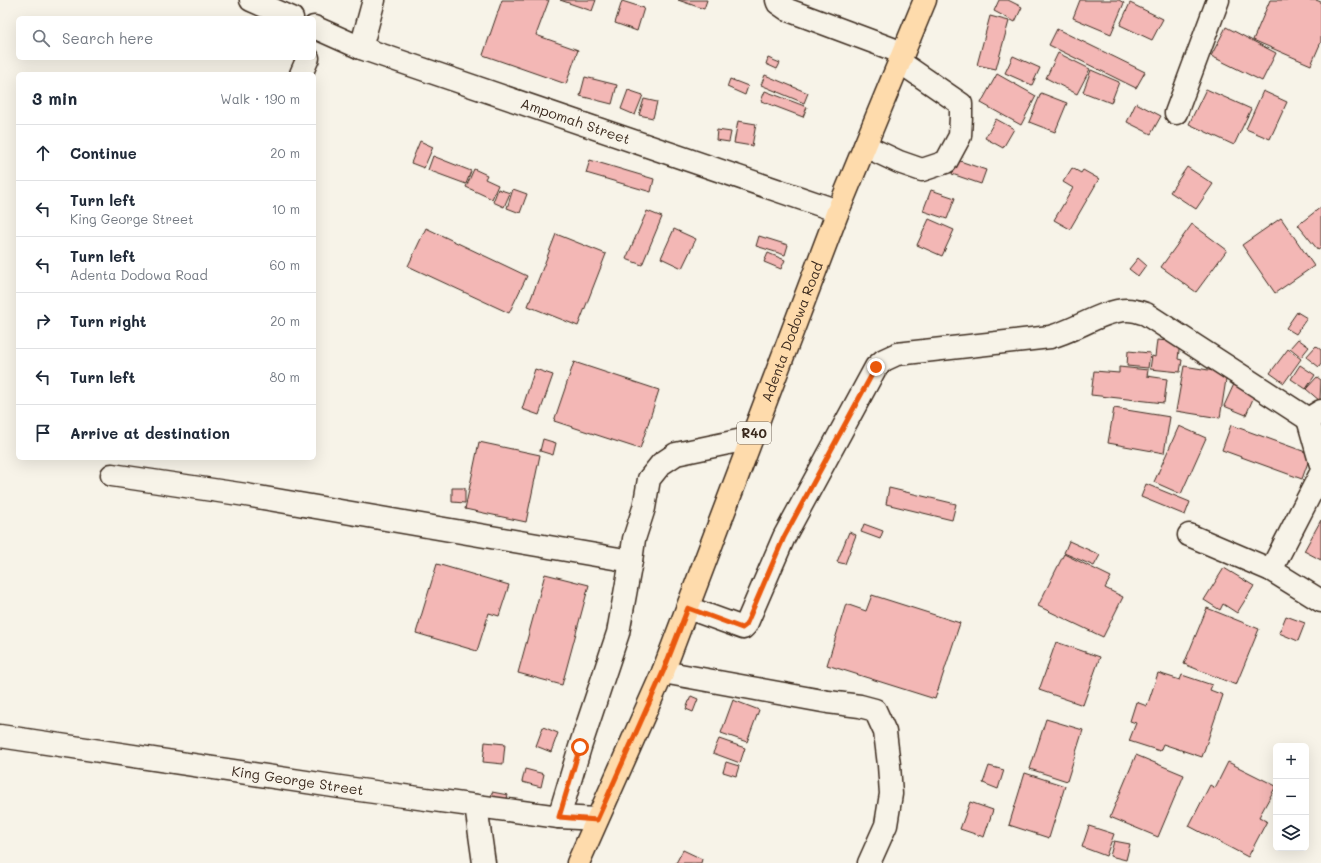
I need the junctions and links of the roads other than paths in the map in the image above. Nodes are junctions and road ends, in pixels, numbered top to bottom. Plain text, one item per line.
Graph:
1 (251, 0) edge
2 (374, 0) edge
3 (777, 0) edge
4 (925, 0) edge
5 (1218, 0) edge
6 (287, 16) edge
7 (316, 33) edge
8 (361, 48) junction
9 (901, 57) junction
10 (307, 60) edge
11 (302, 72) edge
12 (1176, 113) dead end
13 (865, 146) junction
14 (838, 210) junction
15 (1315, 415) edge
16 (752, 438) junction
17 (1321, 465) edge
18 (1321, 474) edge
19 (112, 475) dead end
20 (1189, 535) dead end
21 (631, 561) junction
22 (1271, 570) junction
23 (1321, 601) edge
24 (688, 608) junction
25 (663, 672) junction
26 (0, 736) edge
27 (476, 806) junction
28 (559, 817) junction
29 (597, 820) junction
30 (484, 863) edge
31 (578, 863) edge
32 (869, 863) edge

1 - 6 street
2 - 8 street
3 - 9 street
4 - 9 main road, Adenta Dodowa Road / R40
5 - 12 street
7 - 8 street, Ampomah Street
8 - 14 street, Ampomah Street
9 - 13 main road, Adenta Dodowa Road / R40
9 - 13 street
10 - 11 street
13 - 14 main road, Adenta Dodowa Road / R40
14 - 16 main road, Adenta Dodowa Road / R40
15 - 17 street
15 - 24 street
16 - 21 street
16 - 24 main road, Adenta Dodowa Road / R40
18 - 22 street
19 - 21 street
20 - 22 street
21 - 28 street
22 - 23 street
24 - 25 main road, Adenta Dodowa Road / R40
25 - 29 main road, Adenta Dodowa Road / R40
25 - 32 street
26 - 27 street, King George Street
27 - 28 street, King George Street
27 - 30 street
28 - 29 street, King George Street
29 - 31 main road, Adenta Dodowa Road / R40

